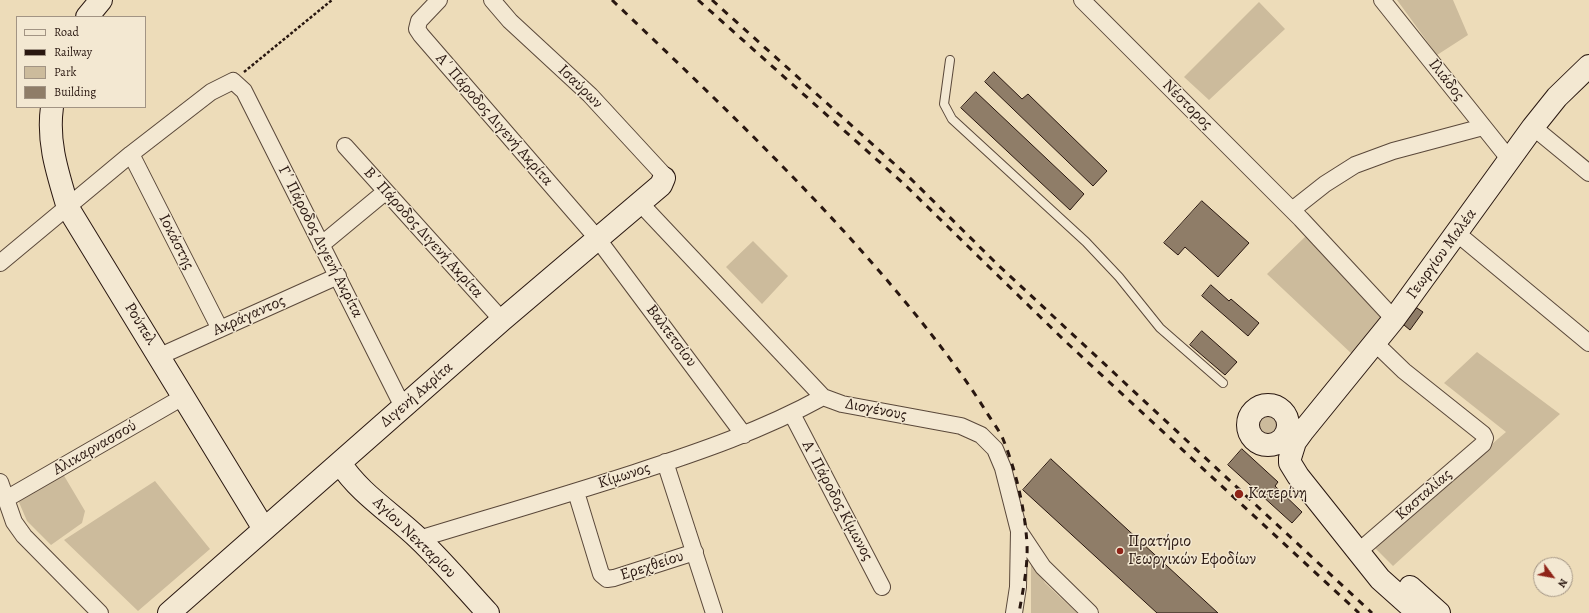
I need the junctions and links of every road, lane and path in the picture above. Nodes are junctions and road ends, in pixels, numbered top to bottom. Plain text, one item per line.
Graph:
1 (101, 0) edge
2 (332, 0) edge
3 (439, 0) edge
4 (492, 0) edge
5 (1082, 0) edge
6 (1382, 0) edge
7 (88, 16) edge
8 (950, 60) dead end
9 (1589, 66) edge
10 (233, 81) junction
11 (52, 108) edge
12 (1483, 127) junction
13 (1533, 127) junction
14 (345, 146) dead end
15 (131, 154) junction
16 (1510, 160) junction
17 (1589, 173) edge
18 (664, 178) joint
19 (385, 192) junction
20 (639, 202) junction
21 (68, 208) junction
22 (1292, 210) junction
23 (1455, 235) junction
24 (597, 238) junction
25 (322, 245) junction
26 (0, 263) edge
27 (338, 276) junction
28 (1394, 319) junction
29 (502, 320) junction
30 (220, 329) junction
31 (1375, 343) junction
32 (1589, 343) edge
33 (160, 356) junction
34 (1223, 383) dead end
35 (183, 397) junction
36 (823, 397) junction
37 (403, 407) junction
38 (792, 414) junction
39 (744, 435) junction
40 (665, 462) junction
41 (340, 463) junction
42 (0, 482) edge
43 (576, 492) junction
44 (6, 499) junction
45 (264, 529) junction
46 (1019, 531) junction
47 (419, 539) junction
48 (1359, 551) junction
49 (695, 552) junction
50 (882, 587) dead end
51 (100, 613) edge
52 (169, 613) edge
53 (488, 613) edge
54 (714, 613) edge
55 (1014, 613) edge
56 (1090, 613) edge
57 (1418, 613) edge
58 (1439, 613) edge

1 - 7 street
2 - 10 path
3 - 24 street, Α΄ Πάροδος Διγενή Ακρίτα
4 - 18 street, Ισαύρων
5 - 22 street, Νέστορος
6 - 12 street, Ιλιάδος
8 - 34 lane
9 - 13 street, Γεωργίου Μαλέα
10 - 15 street
10 - 25 street, Γ΄ Πάροδος Διγενή Ακρίτα
11 - 21 street, Ρούπελ
12 - 16 street, Ιλιάδος
12 - 22 street
13 - 16 street, Γεωργίου Μαλέα
13 - 17 street
14 - 19 street, Β΄ Πάροδος Διγενή Ακρίτα
15 - 21 street
15 - 30 street, Ιοκάστης
16 - 23 street, Γεωργίου Μαλέα
18 - 20 street, Διγενή Ακρίτα
19 - 25 street
19 - 29 street, Β΄ Πάροδος Διγενή Ακρίτα
20 - 24 street, Διγενή Ακρίτα
20 - 36 street, Διογένους
21 - 26 street
21 - 33 street, Ρούπελ
22 - 28 street, Νέστορος
23 - 28 street, Γεωργίου Μαλέα
23 - 32 street
24 - 29 street, Διγενή Ακρίτα
24 - 39 street, Βαλτετσίου
25 - 27 street, Γ΄ Πάροδος Διγενή Ακρίτα
27 - 30 street, Ακράγαντος
27 - 37 street, Γ΄ Πάροδος Διγενή Ακρίτα
28 - 31 street, Γεωργίου Μαλέα
29 - 37 street, Διγενή Ακρίτα
30 - 33 street, Ακράγαντος
31 - 48 street, Γεωργίου Μαλέα
31 - 48 street, Κασταλίας
33 - 35 street, Ρούπελ
35 - 44 street, Αλικαρνασσού
35 - 45 street, Ρούπελ
36 - 38 street, Κίμωνος
36 - 46 street, Διογένους
37 - 41 street, Διγενή Ακρίτα
38 - 39 street, Κίμωνος
38 - 50 street, Α΄ Πάροδος Κίμωνος
39 - 40 street, Κίμωνος
40 - 43 street, Κίμωνος
40 - 49 street
41 - 45 street, Διγενή Ακρίτα
41 - 47 street, Αγίου Νεκταρίου
42 - 44 street
43 - 47 street, Κίμωνος
43 - 49 street, Ερεχθείου
44 - 51 street
45 - 52 street, Διγενή Ακρίτα
46 - 55 street
46 - 56 street, Διογένους
47 - 53 street, Αγίου Νεκταρίου
48 - 57 street
48 - 58 street
49 - 54 street

